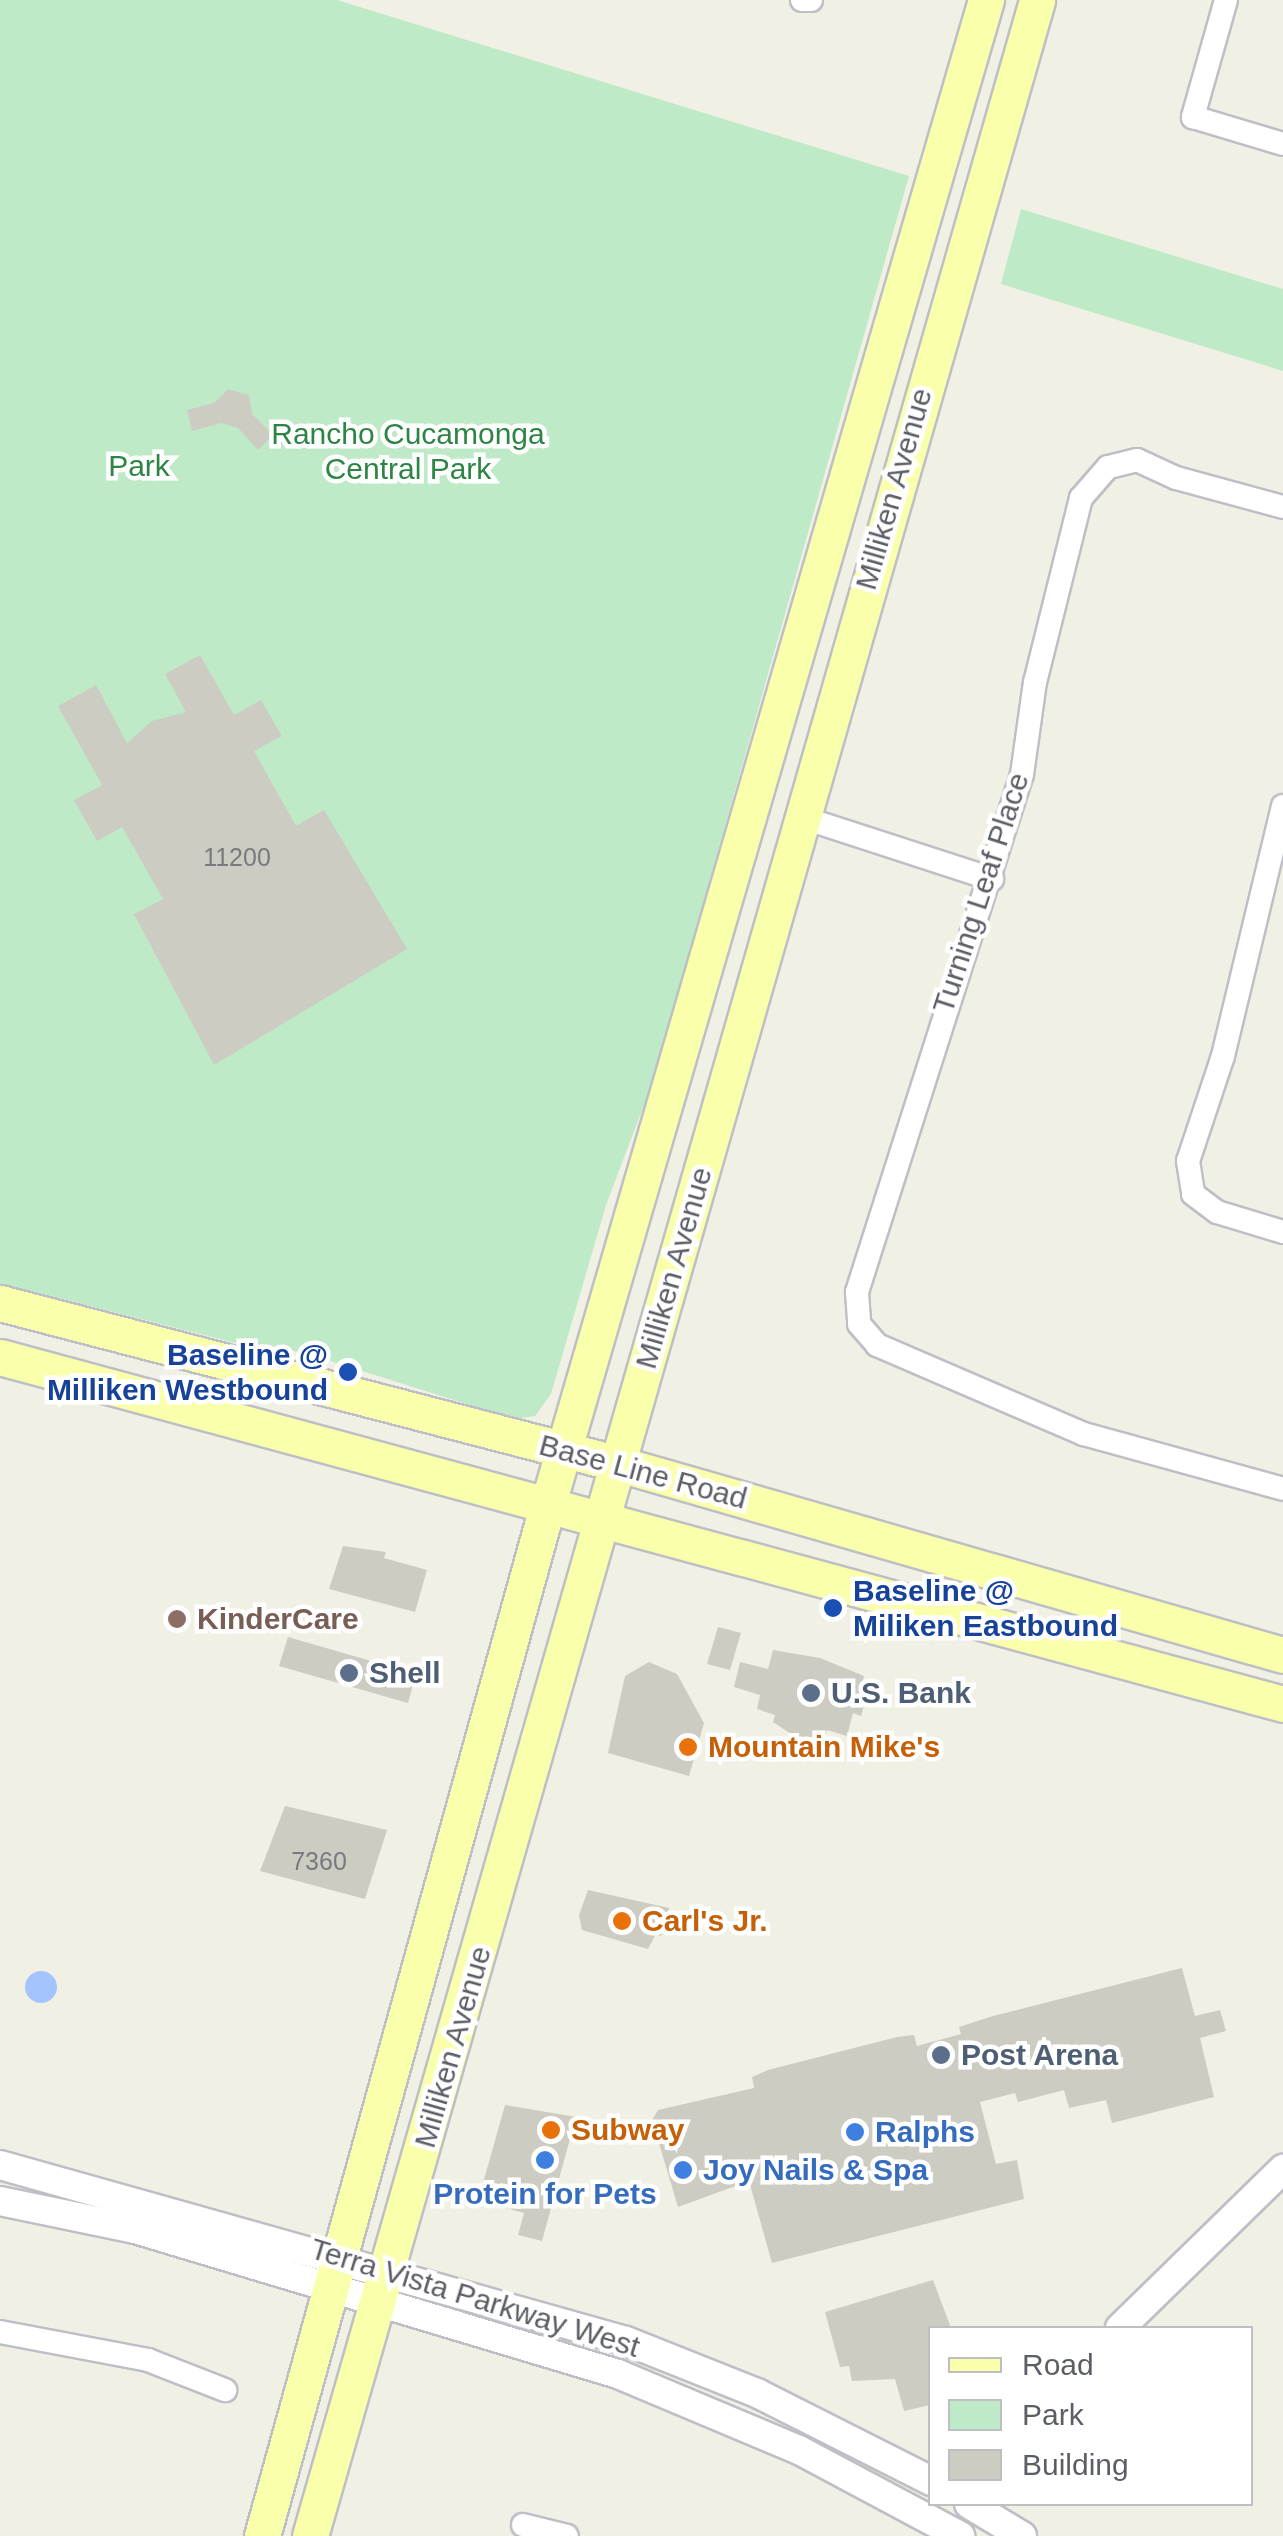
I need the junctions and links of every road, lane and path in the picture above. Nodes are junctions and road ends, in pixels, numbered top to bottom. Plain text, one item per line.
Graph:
1 (986, 0) edge
2 (1036, 0) edge
3 (1226, 0) edge
4 (1283, 144) edge
5 (1283, 507) edge
6 (1283, 806) edge
7 (801, 817) junction
8 (992, 879) junction
9 (1283, 1232) edge
10 (0, 1302) edge
11 (0, 1357) edge
12 (564, 1450) junction
13 (619, 1464) junction
14 (1283, 1490) edge
15 (547, 1507) junction
16 (604, 1519) junction
17 (1283, 1655) edge
18 (1283, 1704) edge
19 (0, 2165) edge
20 (1283, 2169) edge
21 (0, 2201) edge
22 (335, 2271) junction
23 (386, 2287) junction
24 (1122, 2326) edge
25 (0, 2332) edge
26 (225, 2390) dead end
27 (928, 2480) edge
28 (977, 2514) edge
29 (523, 2525) dead end
30 (262, 2536) edge
31 (310, 2536) edge
32 (567, 2536) edge
33 (960, 2536) edge
34 (1022, 2536) edge

1 - 12 main road, Milliken Avenue
2 - 7 main road, Milliken Avenue
3 - 4 street
5 - 8 street, Turning Leaf Place
6 - 9 street
7 - 8 street
7 - 13 main road, Milliken Avenue
8 - 14 street, Turning Leaf Place
10 - 12 main road, Base Line Road
11 - 15 main road, Base Line Road
12 - 13 main road, Base Line Road
12 - 15 main road, Milliken Avenue
13 - 16 main road, Milliken Avenue
13 - 17 main road, Base Line Road
15 - 16 main road, Base Line Road
15 - 22 main road, Milliken Avenue
16 - 18 main road, Base Line Road
16 - 23 main road, Milliken Avenue
19 - 22 street, Terra Vista Parkway West
20 - 24 street
21 - 22 street, Terra Vista Parkway West
22 - 23 street
22 - 30 main road, Milliken Avenue
23 - 27 street, Terra Vista Parkway West
23 - 31 main road, Milliken Avenue
23 - 33 street
25 - 26 street
28 - 34 street
29 - 32 street

